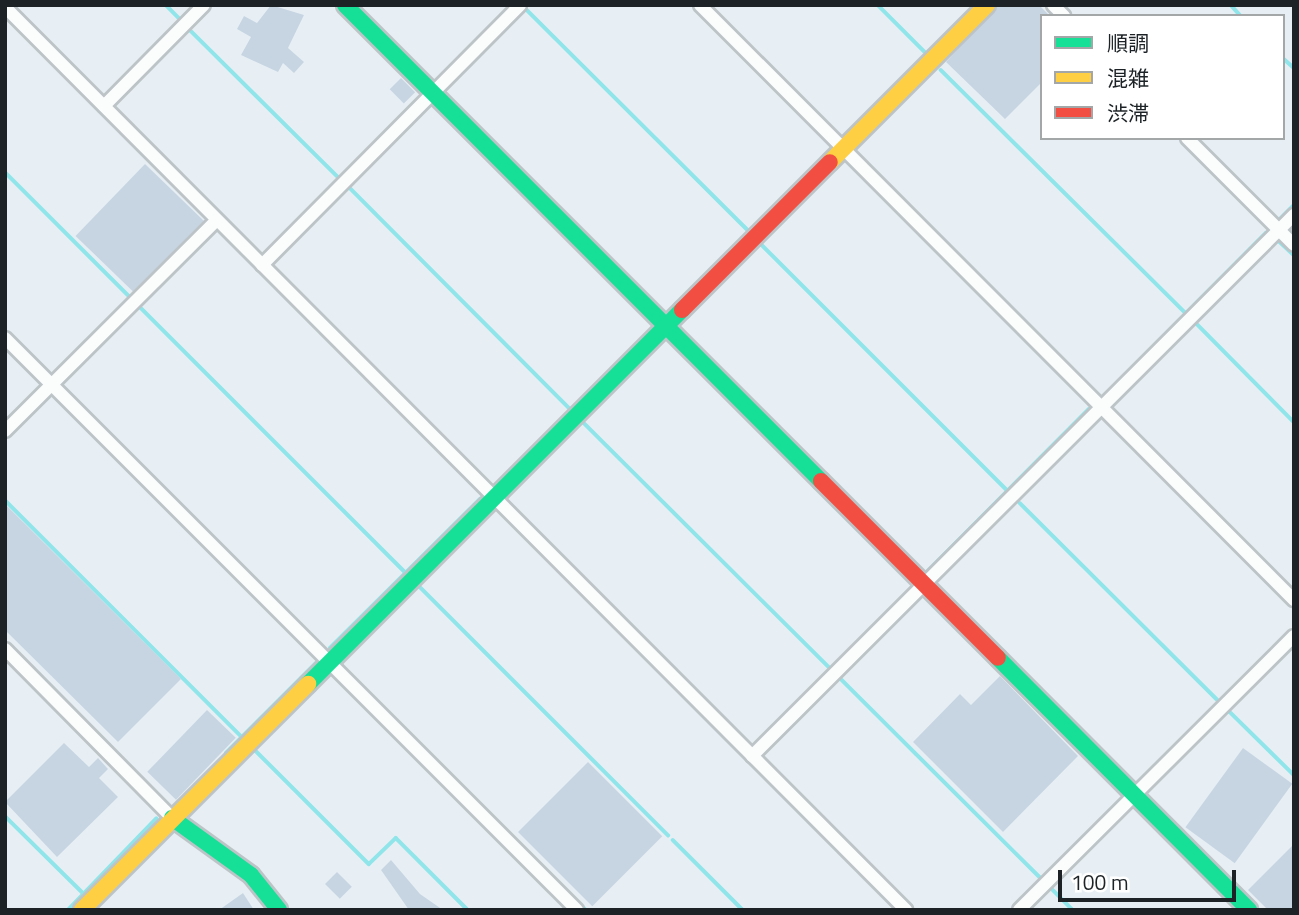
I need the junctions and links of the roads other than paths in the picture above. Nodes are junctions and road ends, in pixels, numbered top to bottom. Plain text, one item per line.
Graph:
1 (204, 5) edge
2 (345, 5) edge
3 (520, 5) edge
4 (700, 5) edge
5 (987, 5) edge
6 (5, 7) edge
7 (432, 93) junction
8 (104, 106) junction
9 (1189, 140) edge
10 (843, 149) junction
11 (1294, 215) edge
12 (217, 219) junction
13 (1279, 230) junction
14 (1294, 245) edge
15 (262, 265) junction
16 (666, 326) junction
17 (5, 338) edge
18 (52, 384) junction
19 (1102, 407) junction
20 (5, 431) edge
21 (494, 498) junction
22 (924, 584) junction
23 (1294, 600) edge
24 (1294, 636) edge
25 (5, 649) edge
26 (329, 663) junction
27 (752, 756) junction
28 (1134, 795) junction
29 (172, 818) junction
30 (572, 908) edge
31 (82, 910) edge
32 (279, 910) edge
33 (906, 910) edge
34 (1019, 910) edge
35 (1249, 910) edge

1 - 8 street
2 - 7 street
3 - 7 street
4 - 10 street
5 - 10 street
6 - 8 street
7 - 15 street
7 - 16 street
8 - 12 street
9 - 13 street
10 - 16 street
10 - 19 street
11 - 13 street
12 - 15 street
12 - 18 street
13 - 14 street
13 - 19 street
15 - 21 street
16 - 21 street
16 - 22 street
17 - 18 street
18 - 20 street
18 - 26 street
19 - 22 street
19 - 23 street
21 - 26 street
21 - 27 street
22 - 27 street
22 - 28 street
24 - 28 street
25 - 29 street
26 - 29 street
26 - 30 street
27 - 33 street
28 - 34 street
28 - 35 street
29 - 31 street
29 - 32 street

